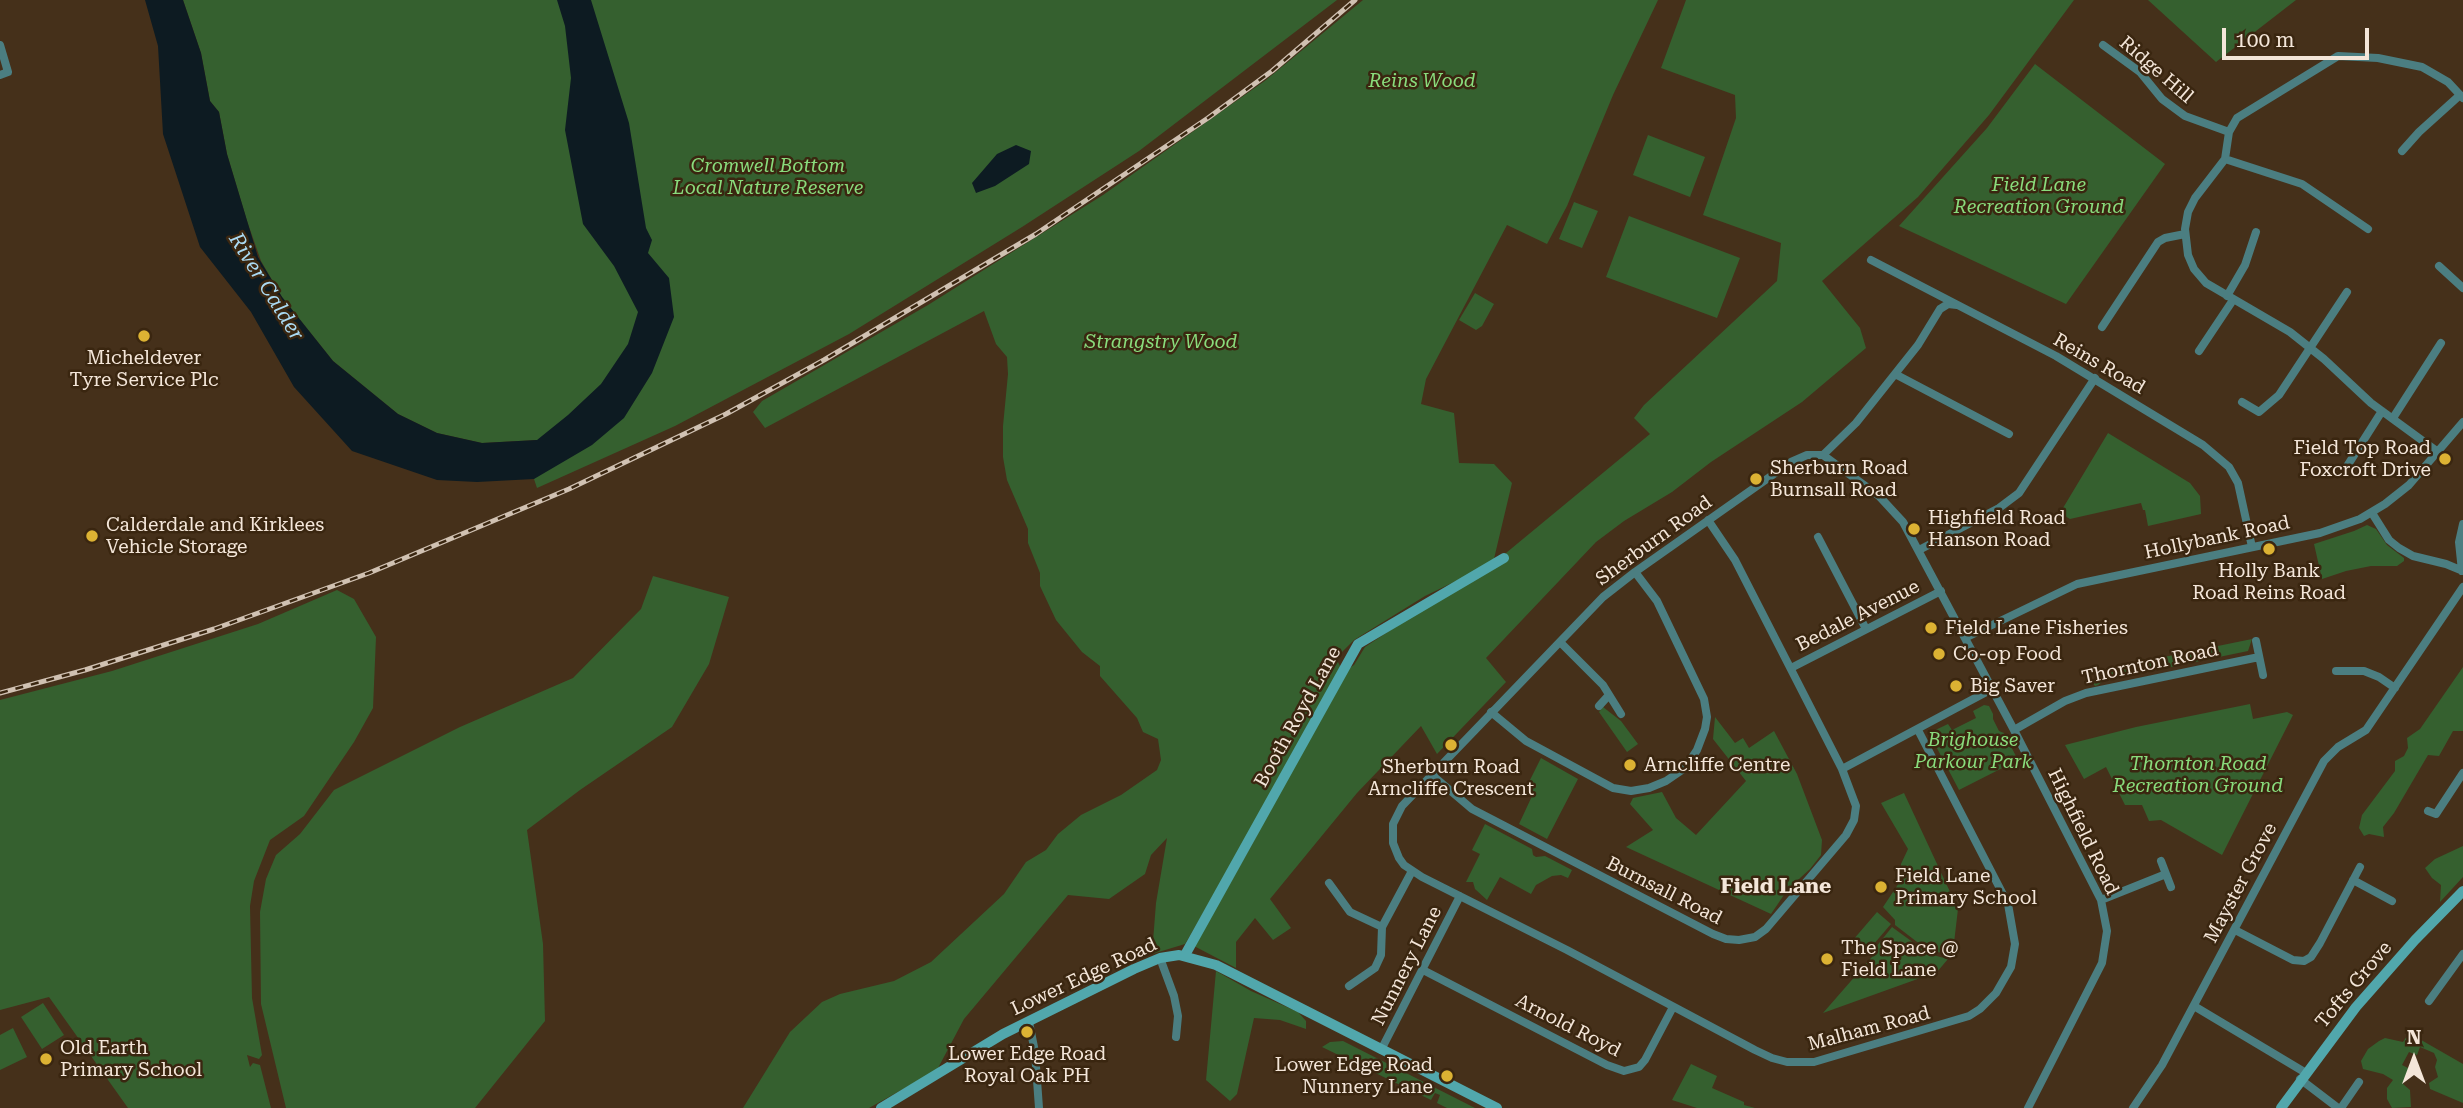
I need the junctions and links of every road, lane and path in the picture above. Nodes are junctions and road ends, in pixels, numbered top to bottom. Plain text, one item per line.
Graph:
1 (0, 44) edge
2 (2103, 45) dead end
3 (0, 75) edge
4 (2462, 96) edge
5 (2229, 132) junction
6 (2402, 151) dead end
7 (2225, 159) junction
8 (2368, 229) dead end
9 (2256, 232) dead end
10 (2185, 234) junction
11 (1871, 260) dead end
12 (2439, 266) dead end
13 (2463, 288) edge
14 (2347, 292) dead end
15 (2230, 298) junction
16 (1957, 305) junction
17 (2102, 327) dead end
18 (2441, 343) dead end
19 (2312, 348) junction
20 (2199, 351) dead end
21 (1895, 374) junction
22 (2095, 378) junction
23 (2242, 402) dead end
24 (2382, 411) junction
25 (2393, 418) junction
26 (2463, 422) edge
27 (2009, 434) dead end
28 (2438, 452) junction
29 (1822, 455) junction
30 (2344, 471) dead end
31 (2372, 513) junction
32 (1708, 520) junction
33 (2463, 524) edge
34 (1818, 537) dead end
35 (2252, 547) junction
36 (1919, 550) junction
37 (1504, 558) dead end
38 (2463, 571) edge
39 (1635, 572) junction
40 (2463, 587) edge
41 (1941, 591) junction
42 (1866, 629) junction
43 (1965, 638) junction
44 (2256, 641) dead end
45 (1560, 642) junction
46 (2259, 657) junction
47 (1791, 668) junction
48 (2336, 671) dead end
49 (2263, 675) dead end
50 (2395, 688) junction
51 (1992, 690) junction
52 (1609, 695) junction
53 (1599, 706) dead end
54 (1491, 712) junction
55 (1621, 714) dead end
56 (1918, 730) junction
57 (2014, 730) junction
58 (1842, 769) junction
59 (2463, 773) edge
60 (1432, 775) junction
61 (2428, 811) dead end
62 (2161, 861) dead end
63 (2360, 867) dead end
64 (1412, 871) junction
65 (2166, 874) junction
66 (2353, 880) junction
67 (1329, 883) dead end
68 (2171, 887) dead end
69 (2463, 891) edge
70 (1460, 896) junction
71 (2101, 900) junction
72 (2392, 901) dead end
73 (1382, 927) junction
74 (2235, 930) junction
75 (2463, 954) edge
76 (1185, 956) junction
77 (1160, 958) junction
78 (1423, 970) junction
79 (1349, 986) dead end
80 (2429, 1001) dead end
81 (2194, 1006) junction
82 (1673, 1007) junction
83 (1029, 1022) junction
84 (1175, 1037) dead end
85 (1381, 1050) junction
86 (2303, 1076) junction
87 (2359, 1082) dead end
88 (881, 1108) edge
89 (1039, 1108) edge
90 (1497, 1108) edge
91 (2028, 1108) edge
92 (2133, 1108) edge
93 (2281, 1108) edge
94 (2340, 1108) edge

1 - 3 street
2 - 5 street, Ridge Hill
4 - 5 street
4 - 6 street
5 - 7 street
7 - 8 street
7 - 10 street
9 - 15 street
10 - 15 street
10 - 17 street
11 - 16 street, Reins Road
12 - 13 street
14 - 19 street
15 - 19 street
15 - 20 street
16 - 21 street, Sherburn Road
16 - 22 street, Reins Road
18 - 25 street
19 - 23 street
19 - 24 street
21 - 27 street
21 - 29 street, Sherburn Road
22 - 35 street, Reins Road
22 - 36 street
24 - 25 street
24 - 30 street
25 - 28 street
26 - 28 street, Hollybank Road
28 - 31 street, Hollybank Road
29 - 32 street, Sherburn Road
29 - 36 street, Highfield Road
31 - 35 street, Hollybank Road
31 - 38 street
32 - 39 street, Sherburn Road
32 - 47 street, Burnsall Road
33 - 38 street
34 - 42 street
35 - 43 street, Hollybank Road
36 - 41 street, Highfield Road
37 - 76 street, Booth Royd Lane
39 - 45 street, Sherburn Road
39 - 54 street
40 - 50 street, Mayster Grove
41 - 42 street, Bedale Avenue
41 - 43 street, Highfield Road
42 - 47 street, Bedale Avenue
43 - 51 street, Highfield Road
44 - 46 street
45 - 52 street
45 - 54 street, Sherburn Road
46 - 49 street
46 - 57 street, Thornton Road
47 - 58 street, Burnsall Road
48 - 50 street
50 - 74 street, Mayster Grove
51 - 56 street
51 - 57 street, Highfield Road
52 - 53 street
52 - 55 street
54 - 60 street, Sherburn Road
56 - 58 street
56 - 82 street, Malham Road
57 - 71 street, Highfield Road
58 - 60 street, Burnsall Road
59 - 61 street
60 - 64 street, Sherburn Road
62 - 65 street
63 - 66 street
64 - 70 street, Malham Road
64 - 73 street
65 - 68 street
65 - 71 street
66 - 72 street
66 - 74 street
67 - 73 street
69 - 86 street, Tofts Grove
70 - 78 street, Nunnery Lane
70 - 82 street, Malham Road
71 - 91 street, Highfield Road
73 - 79 street
74 - 81 street, Mayster Grove
75 - 80 street
76 - 77 street, Lower Edge Road
76 - 85 street, Lower Edge Road
77 - 83 street, Lower Edge Road
77 - 84 street
78 - 82 street, Arnold Royd
78 - 85 street, Nunnery Lane
81 - 86 street
81 - 92 street, Mayster Grove
83 - 88 street, Lower Edge Road
83 - 89 street
85 - 90 street, Lower Edge Road
86 - 93 street, Tofts Grove
86 - 94 street
87 - 94 street

